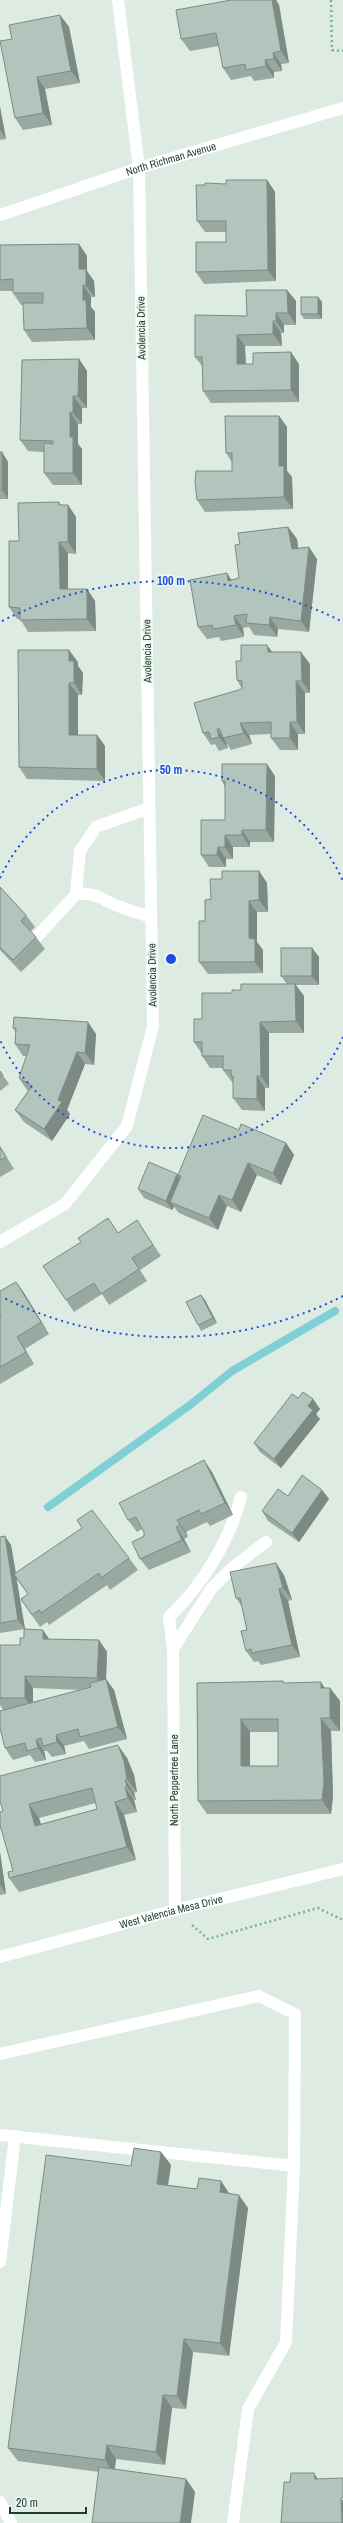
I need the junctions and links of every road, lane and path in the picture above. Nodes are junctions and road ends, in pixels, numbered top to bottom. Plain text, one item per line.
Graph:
1 (118, 0) edge
2 (331, 0) edge
3 (343, 51) edge
4 (343, 108) edge
5 (139, 168) junction
6 (0, 215) edge
7 (149, 808) junction
8 (76, 894) junction
9 (151, 917) junction
10 (35, 939) edge
11 (0, 1242) edge
12 (242, 1497) dead end
13 (266, 1542) dead end
14 (173, 1649) junction
15 (343, 1869) edge
16 (175, 1910) junction
17 (343, 1920) edge
18 (0, 1957) edge
19 (0, 2054) edge
20 (0, 2135) edge
21 (15, 2136) junction
22 (294, 2166) junction
23 (0, 2262) edge
24 (0, 2502) edge
25 (10, 2523) edge
26 (233, 2523) edge

1 - 5 street, Avolencia Drive
2 - 3 path
4 - 5 street, North Richman Avenue
5 - 6 street, North Richman Avenue
5 - 7 street, Avolencia Drive
7 - 8 street
7 - 9 street, Avolencia Drive
8 - 9 street
8 - 10 street
9 - 11 street, Avolencia Drive
12 - 14 street, North Peppertree Lane
13 - 14 street
14 - 16 street, North Peppertree Lane
15 - 16 street, West Valencia Mesa Drive
16 - 17 path
16 - 18 street, West Valencia Mesa Drive
19 - 22 street
20 - 21 street
21 - 22 street
21 - 23 street
22 - 26 street
24 - 25 street

